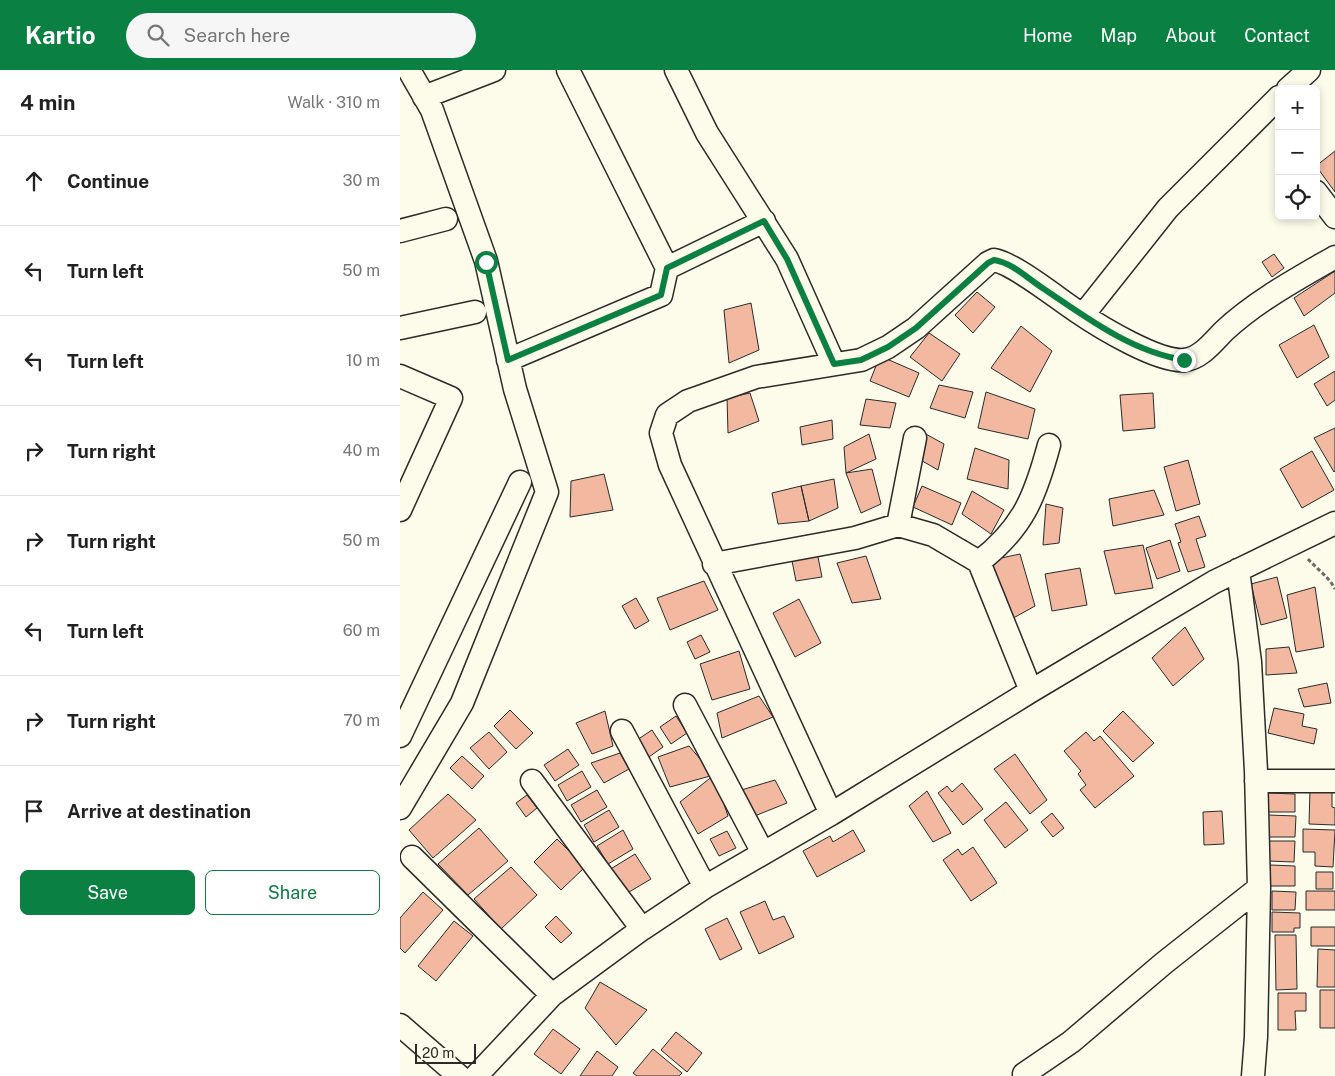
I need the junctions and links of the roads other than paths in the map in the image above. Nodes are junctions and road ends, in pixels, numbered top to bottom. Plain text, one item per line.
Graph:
1 (409, 70) edge
2 (494, 70) edge
3 (568, 70) edge
4 (676, 70) edge
5 (1309, 70) edge
6 (1292, 85) edge
7 (424, 97) junction
8 (1275, 101) edge
9 (1320, 197) edge
10 (1335, 217) edge
11 (446, 219) dead end
12 (764, 221) junction
13 (400, 231) edge
14 (1335, 257) edge
15 (667, 268) junction
16 (475, 312) dead end
17 (1082, 315) junction
18 (400, 328) edge
19 (508, 360) junction
20 (834, 364) junction
21 (400, 376) edge
22 (915, 438) dead end
23 (1049, 445) dead end
24 (520, 482) dead end
25 (400, 510) edge
26 (1335, 523) edge
27 (898, 525) junction
28 (979, 562) junction
29 (714, 564) junction
30 (1238, 570) junction
31 (1031, 691) junction
32 (685, 705) dead end
33 (622, 730) dead end
34 (400, 736) edge
35 (1335, 780) edge
36 (532, 781) dead end
37 (1256, 782) junction
38 (400, 808) edge
39 (831, 814) junction
40 (763, 853) junction
41 (412, 858) dead end
42 (705, 887) junction
43 (1259, 888) junction
44 (642, 929) junction
45 (552, 995) junction
46 (400, 1024) edge
47 (1024, 1074) dead end
48 (459, 1076) edge
49 (476, 1076) edge
50 (1253, 1076) edge

1 - 7 street
2 - 7 street
3 - 15 street
4 - 12 street
5 - 6 street
7 - 19 street
8 - 17 street
9 - 10 street
11 - 13 street
12 - 15 street
12 - 20 street
14 - 17 street
15 - 19 street
16 - 18 street
17 - 20 street
19 - 38 street
20 - 29 street
21 - 25 street
22 - 27 street
23 - 28 street
24 - 34 street
26 - 30 street
27 - 28 street
27 - 29 street
28 - 31 street
29 - 39 street
30 - 31 street
30 - 37 street
31 - 39 street
32 - 40 street
33 - 42 street
35 - 37 street
36 - 44 street
37 - 43 street
39 - 40 street
40 - 42 street
41 - 45 street
42 - 44 street
43 - 47 street
43 - 50 street
44 - 45 street
45 - 49 street
46 - 48 street

